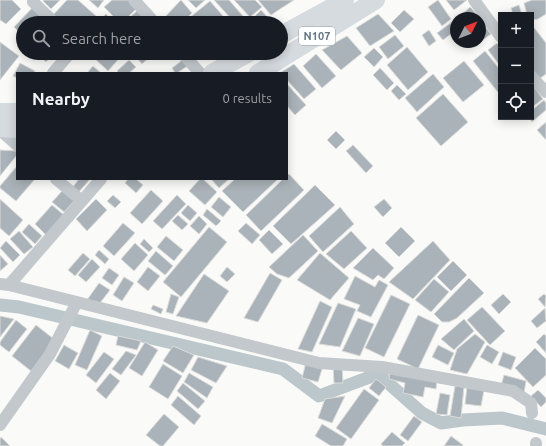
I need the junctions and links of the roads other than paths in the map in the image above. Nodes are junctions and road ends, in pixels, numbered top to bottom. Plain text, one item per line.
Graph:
1 (34, 0) edge
2 (134, 0) edge
3 (345, 0) edge
4 (376, 0) edge
5 (474, 0) edge
6 (48, 16) edge
7 (149, 16) edge
8 (288, 32) edge
9 (498, 33) edge
10 (288, 54) edge
11 (64, 60) edge
12 (188, 60) edge
13 (236, 60) edge
14 (279, 60) edge
15 (54, 72) edge
16 (199, 72) edge
17 (214, 72) edge
18 (260, 72) edge
19 (534, 79) edge
20 (546, 92) edge
21 (0, 112) edge
22 (16, 112) edge
23 (0, 129) edge
24 (16, 129) edge
25 (16, 144) edge
26 (57, 180) edge
27 (100, 180) edge
28 (82, 201) junction
29 (5, 285) edge
30 (77, 302) junction
31 (532, 413) dead end
32 (0, 425) edge

1 - 6 street
2 - 7 street
3 - 8 highway, N107
4 - 10 highway, N107
5 - 9 street
11 - 15 street
12 - 16 street
13 - 17 highway
14 - 18 highway, N107
19 - 20 street
21 - 22 highway
23 - 24 highway
23 - 25 street
26 - 28 street
27 - 28 street
28 - 29 street
29 - 30 street
30 - 31 street
30 - 32 street

